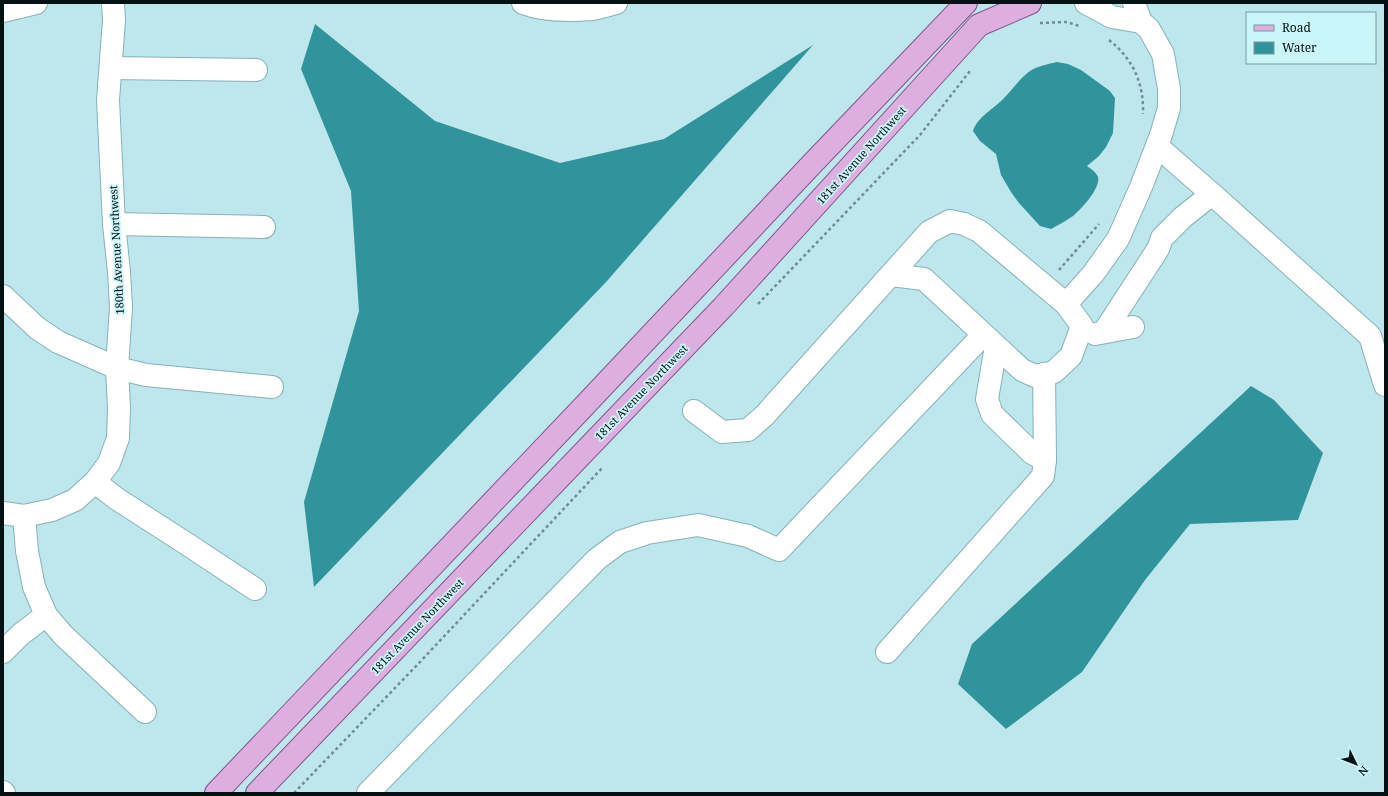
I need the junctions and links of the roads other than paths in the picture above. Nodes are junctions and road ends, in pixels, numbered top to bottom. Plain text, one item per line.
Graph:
1 (36, 3) edge
2 (113, 3) edge
3 (523, 3) edge
4 (616, 3) edge
5 (966, 3) edge
6 (1030, 3) edge
7 (1086, 3) edge
8 (3, 12) edge
9 (1137, 13) edge
10 (111, 68) junction
11 (256, 70) dead end
12 (1157, 146) junction
13 (1212, 194) junction
14 (114, 224) junction
15 (264, 228) dead end
16 (891, 275) junction
17 (3, 296) edge
18 (1066, 304) junction
19 (1134, 327) dead end
20 (1104, 332) junction
21 (1078, 337) junction
22 (990, 340) junction
23 (117, 368) junction
24 (1044, 374) junction
25 (1385, 385) edge
26 (272, 387) dead end
27 (694, 411) dead end
28 (1045, 460) junction
29 (96, 482) junction
30 (13, 515) edge
31 (256, 589) dead end
32 (46, 615) junction
33 (3, 652) edge
34 (888, 652) dead end
35 (145, 712) dead end
36 (216, 793) edge
37 (257, 793) edge
38 (368, 793) edge

1 - 8 street
2 - 10 street, 180th Avenue Northwest
3 - 4 street
5 - 36 main road
6 - 37 main road, 181st Avenue Northwest
7 - 9 street
9 - 12 street
10 - 11 street
10 - 14 street, 180th Avenue Northwest
12 - 13 street
12 - 18 street
13 - 20 street
13 - 25 street
14 - 15 street
14 - 23 street, 180th Avenue Northwest
16 - 18 street
16 - 22 street
16 - 27 street
17 - 23 street
18 - 21 street
19 - 20 street
20 - 21 street
21 - 24 street
22 - 24 street
22 - 28 street
22 - 38 street
23 - 26 street
23 - 29 street, 180th Avenue Northwest
24 - 28 street
28 - 34 street
29 - 30 street, 180th Avenue Northwest
29 - 31 street
30 - 32 street
32 - 33 street
32 - 35 street

